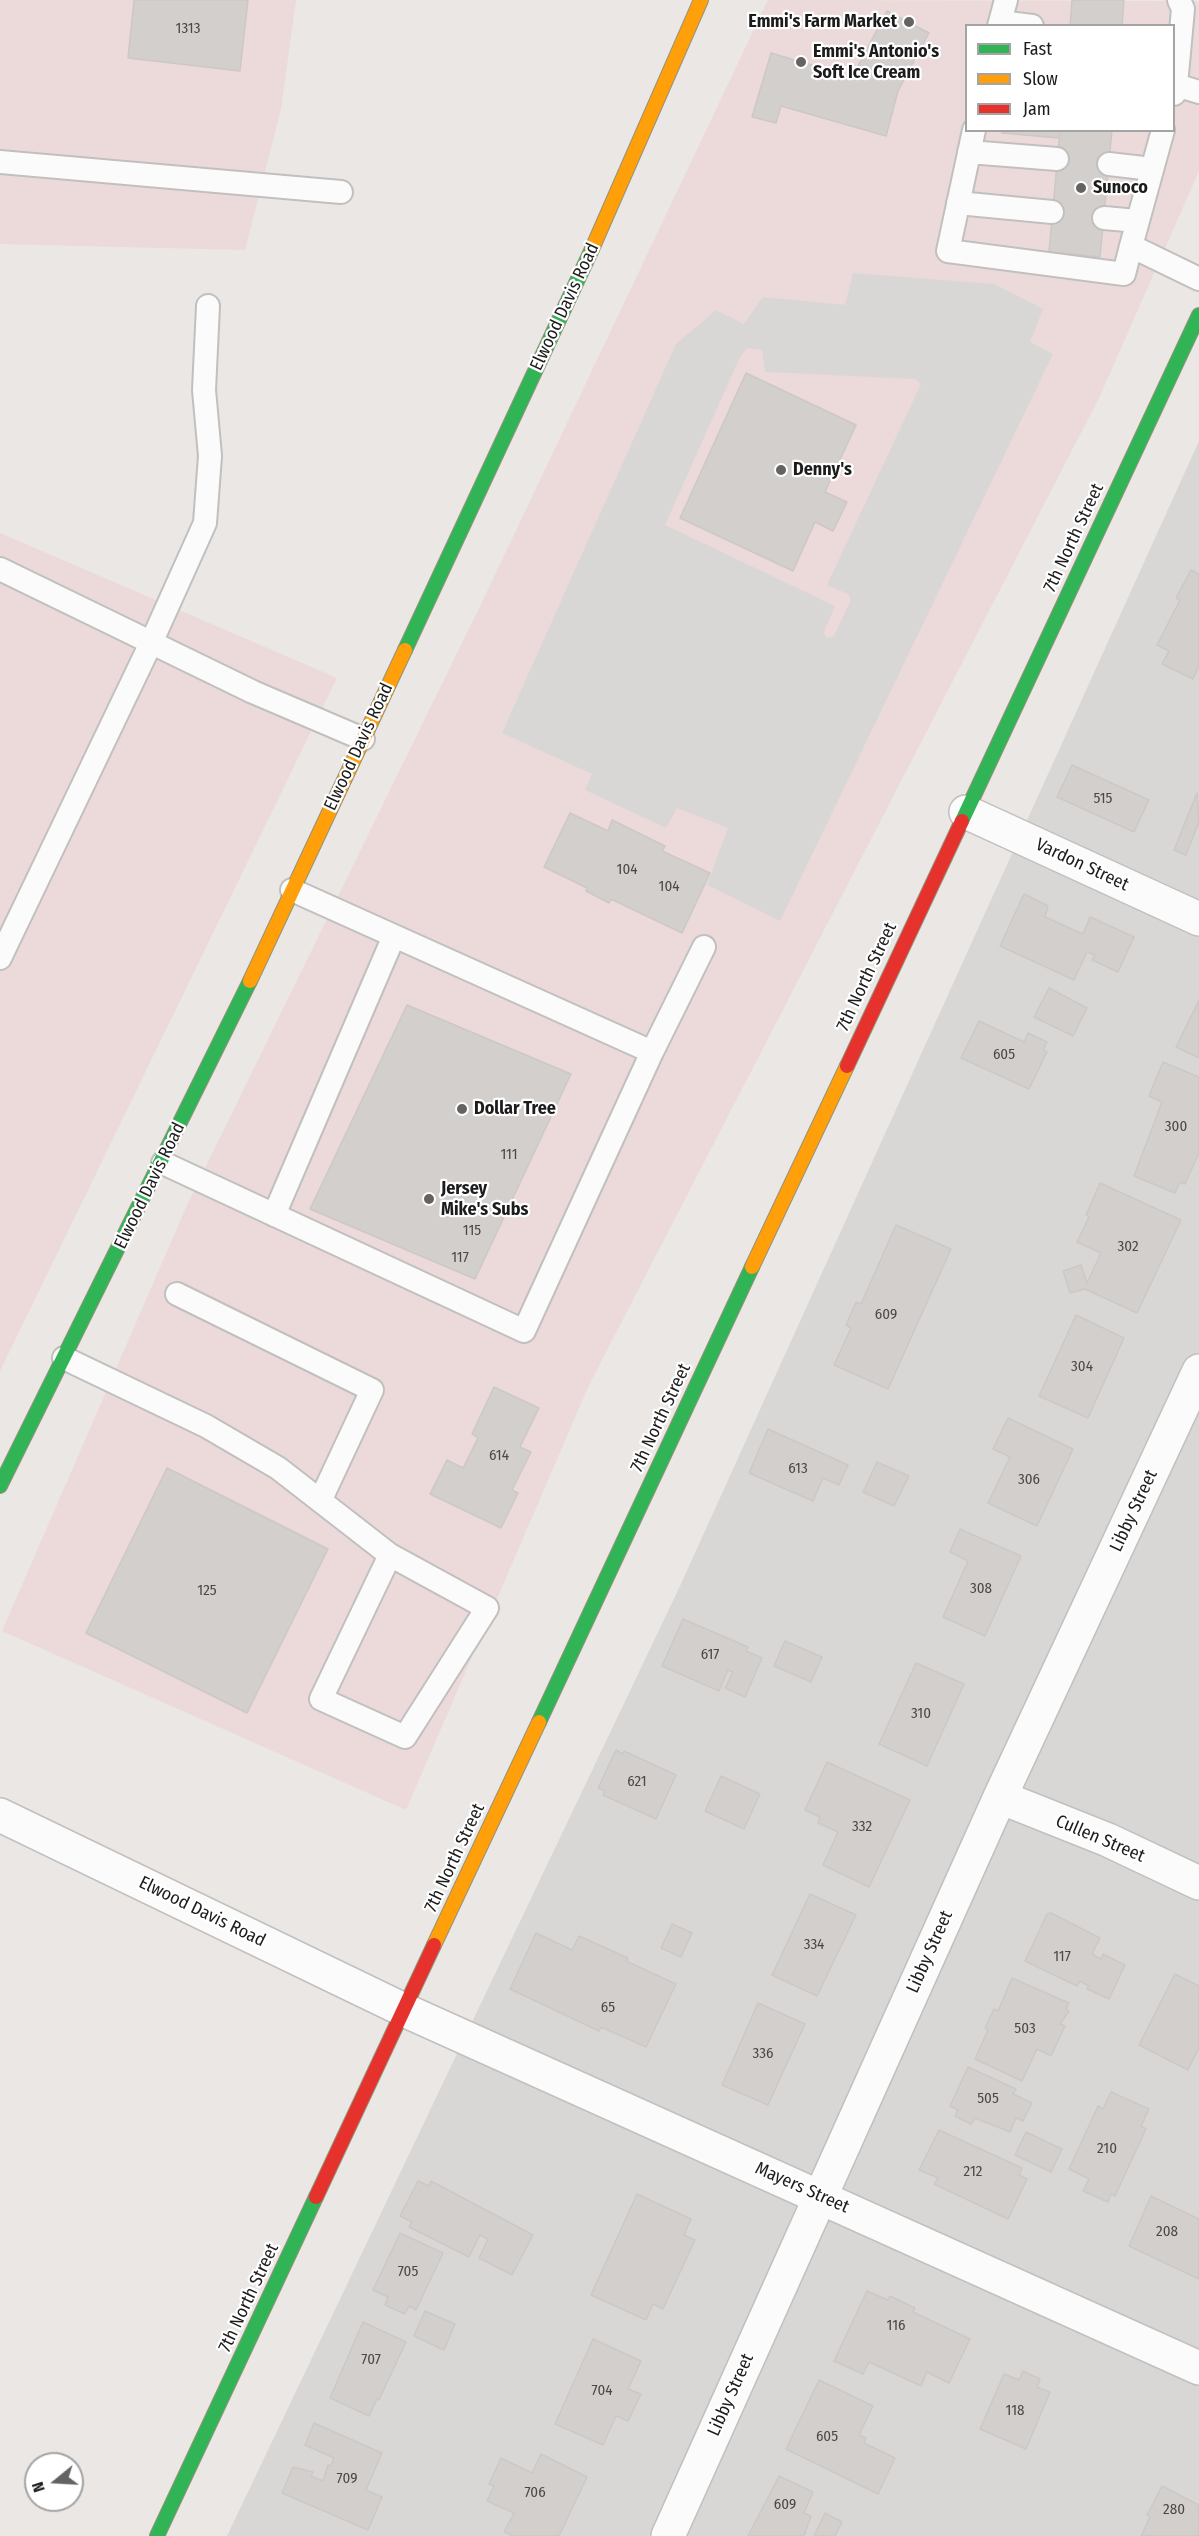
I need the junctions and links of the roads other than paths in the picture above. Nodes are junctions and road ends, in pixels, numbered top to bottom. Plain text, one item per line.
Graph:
1 (701, 0) edge
2 (1006, 0) edge
3 (1179, 0) edge
4 (1000, 24) edge
5 (1177, 34) edge
6 (1175, 89) edge
7 (1199, 92) edge
8 (1162, 132) edge
9 (971, 141) edge
10 (1057, 159) dead end
11 (0, 162) edge
12 (1109, 164) dead end
13 (1152, 169) junction
14 (341, 192) dead end
15 (958, 203) junction
16 (1052, 212) dead end
17 (1104, 218) dead end
18 (1137, 221) junction
19 (1131, 246) junction
20 (1199, 279) edge
21 (208, 306) dead end
22 (1199, 315) edge
23 (0, 569) edge
24 (151, 643) junction
25 (363, 739) junction
26 (966, 812) junction
27 (292, 890) junction
28 (1199, 919) edge
29 (394, 936) junction
30 (704, 947) dead end
31 (0, 958) edge
32 (652, 1052) junction
33 (163, 1163) junction
34 (274, 1215) junction
35 (177, 1294) dead end
36 (64, 1358) junction
37 (1199, 1371) edge
38 (1192, 1404) edge
39 (0, 1486) edge
40 (321, 1499) junction
41 (390, 1555) junction
42 (1000, 1797) junction
43 (0, 1815) edge
44 (1199, 1883) edge
45 (404, 2010) junction
46 (820, 2196) junction
47 (1199, 2368) edge
48 (157, 2536) edge
49 (668, 2536) edge

1 - 25 street, Elwood Davis Road
2 - 4 lane
3 - 5 lane
5 - 6 lane
6 - 7 lane
8 - 13 lane
9 - 10 lane
9 - 15 lane
11 - 14 lane
12 - 13 lane
13 - 18 lane
15 - 16 lane
15 - 19 lane
17 - 18 lane
18 - 19 lane
19 - 20 lane
21 - 24 lane
22 - 26 street, 7th North Street
23 - 24 lane
24 - 25 lane
24 - 31 lane
25 - 27 street, Elwood Davis Road
26 - 28 street, Vardon Street
26 - 45 street, 7th North Street
27 - 29 lane
27 - 33 street, Elwood Davis Road
29 - 32 lane
29 - 34 lane
30 - 32 lane
32 - 34 lane
33 - 34 lane
33 - 36 street, Elwood Davis Road
35 - 40 lane
36 - 39 street, Elwood Davis Road
36 - 40 lane
37 - 38 street, Libby Street
38 - 42 street, Libby Street
40 - 41 lane
41 - 41 lane
42 - 44 street, Cullen Street
42 - 46 street, Libby Street
43 - 45 street, Elwood Davis Road
45 - 46 street, Mayers Street
45 - 48 street, 7th North Street
46 - 47 street, Mayers Street
46 - 49 street, Libby Street

